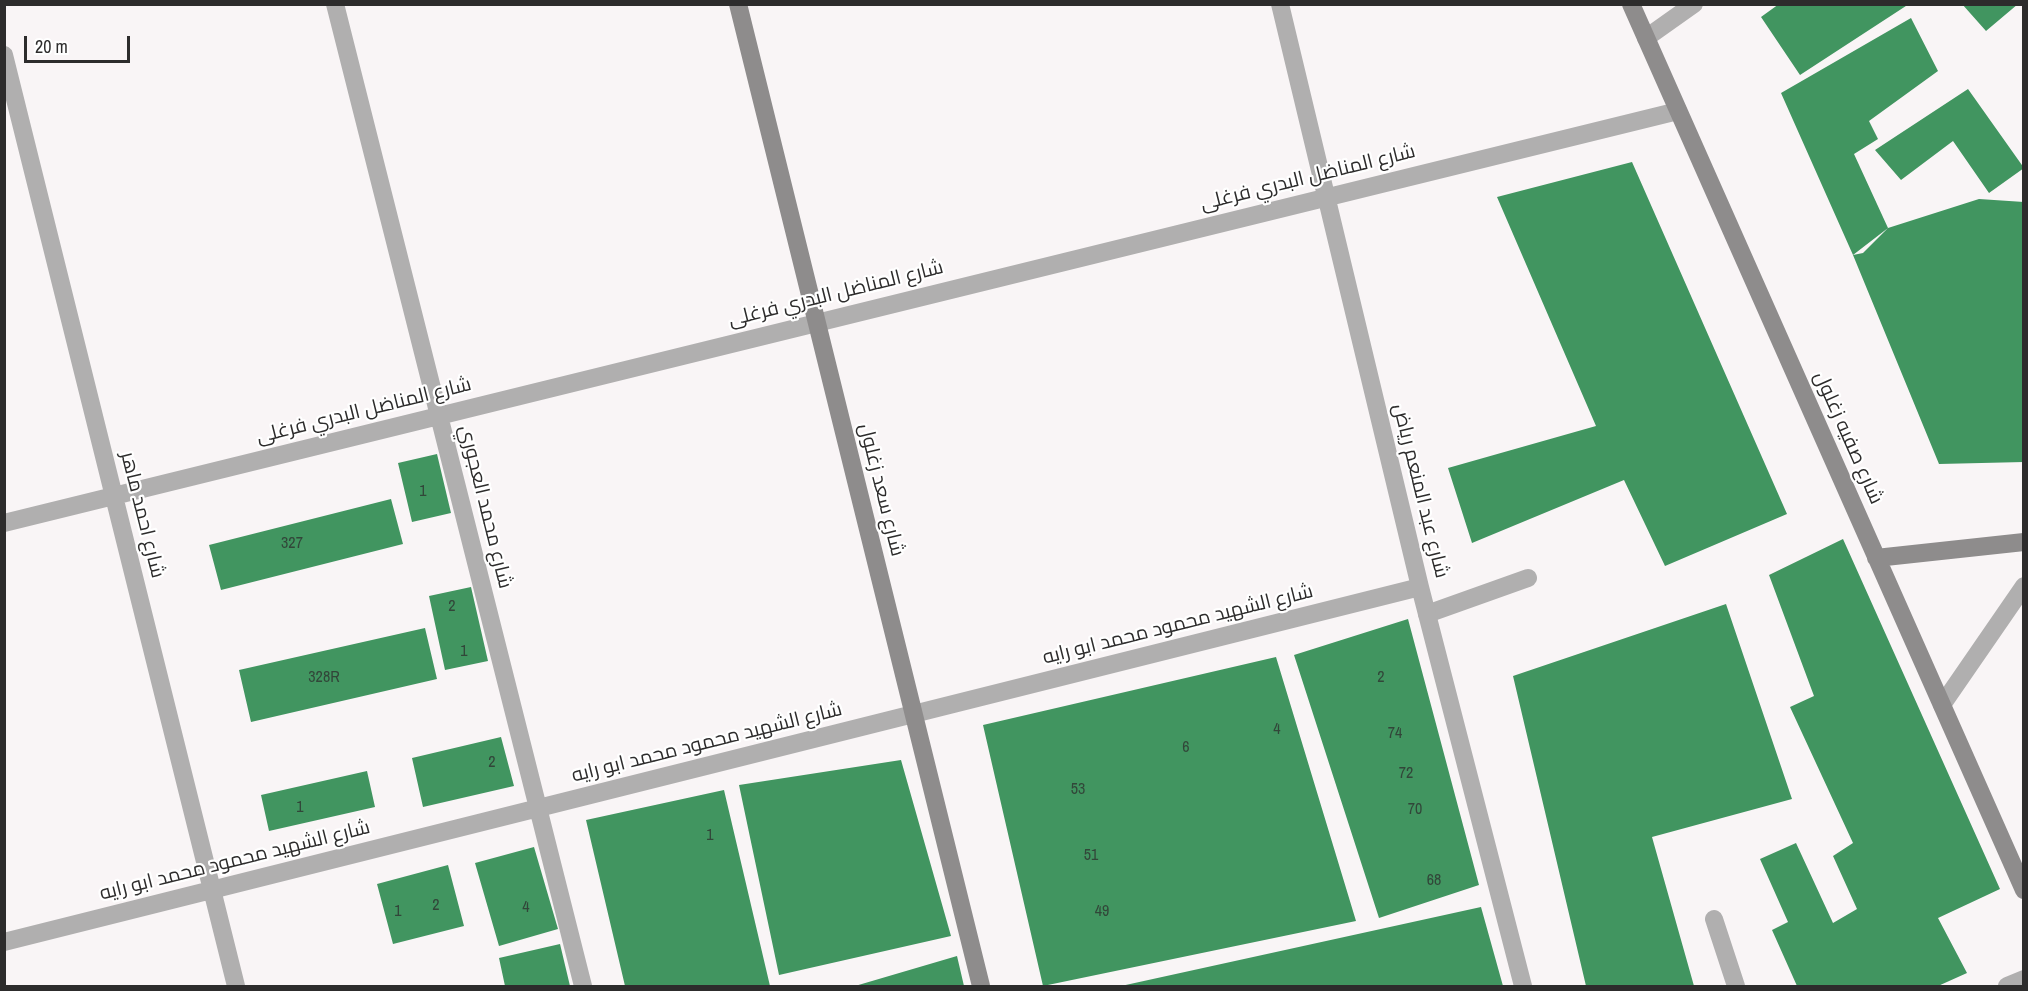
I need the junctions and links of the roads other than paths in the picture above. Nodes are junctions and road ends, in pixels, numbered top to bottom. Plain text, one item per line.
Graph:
1 (335, 4) edge
2 (738, 4) edge
3 (1280, 4) edge
4 (1631, 4) edge
5 (1694, 4) edge
6 (1646, 38) junction
7 (4, 55) edge
8 (1678, 111) junction
9 (1326, 196) junction
10 (816, 322) junction
11 (438, 416) junction
12 (114, 496) junction
13 (4, 523) edge
14 (2024, 542) edge
15 (1876, 558) junction
16 (1528, 578) dead end
17 (2024, 586) edge
18 (1420, 588) junction
19 (1427, 614) junction
20 (1942, 705) junction
21 (914, 714) junction
22 (538, 808) junction
23 (212, 890) junction
24 (2024, 890) edge
25 (1714, 919) dead end
26 (4, 942) edge
27 (2024, 979) edge
28 (236, 987) edge
29 (583, 987) edge
30 (981, 987) edge
31 (1522, 987) edge
32 (1736, 987) edge
33 (2007, 987) edge

1 - 11 street, شارع محمد العجوري
2 - 10 street, شارع سعد زغلول
3 - 9 street, شارع عبد المنعم رياض
4 - 6 street, شارع صفيه زغلول
5 - 6 street
6 - 8 street, شارع صفيه زغلول
7 - 12 street, شارع احمد ماهر
8 - 9 street, شارع المناضل البدري فرغلى
8 - 15 street, شارع صفيه زغلول
9 - 10 street, شارع المناضل البدري فرغلى
9 - 18 street, شارع عبد المنعم رياض
10 - 11 street, شارع المناضل البدري فرغلى
10 - 21 street, شارع سعد زغلول
11 - 12 street, شارع المناضل البدري فرغلى
11 - 22 street, شارع محمد العجوري
12 - 13 street, شارع المناضل البدري فرغلى
12 - 23 street, شارع احمد ماهر
14 - 15 street
15 - 20 street, شارع صفيه زغلول
16 - 19 street
17 - 20 street
18 - 19 street, شارع عبد المنعم رياض
18 - 21 street, شارع الشهيد محمود محمد ابو رايه
19 - 31 street, شارع عبد المنعم رياض
20 - 24 street, شارع صفيه زغلول
21 - 22 street, شارع الشهيد محمود محمد ابو رايه
21 - 30 street, شارع سعد زغلول
22 - 23 street, شارع الشهيد محمود محمد ابو رايه
22 - 29 street, شارع محمد العجوري
23 - 26 street, شارع الشهيد محمود محمد ابو رايه
23 - 28 street, شارع احمد ماهر
25 - 32 street
27 - 33 street

